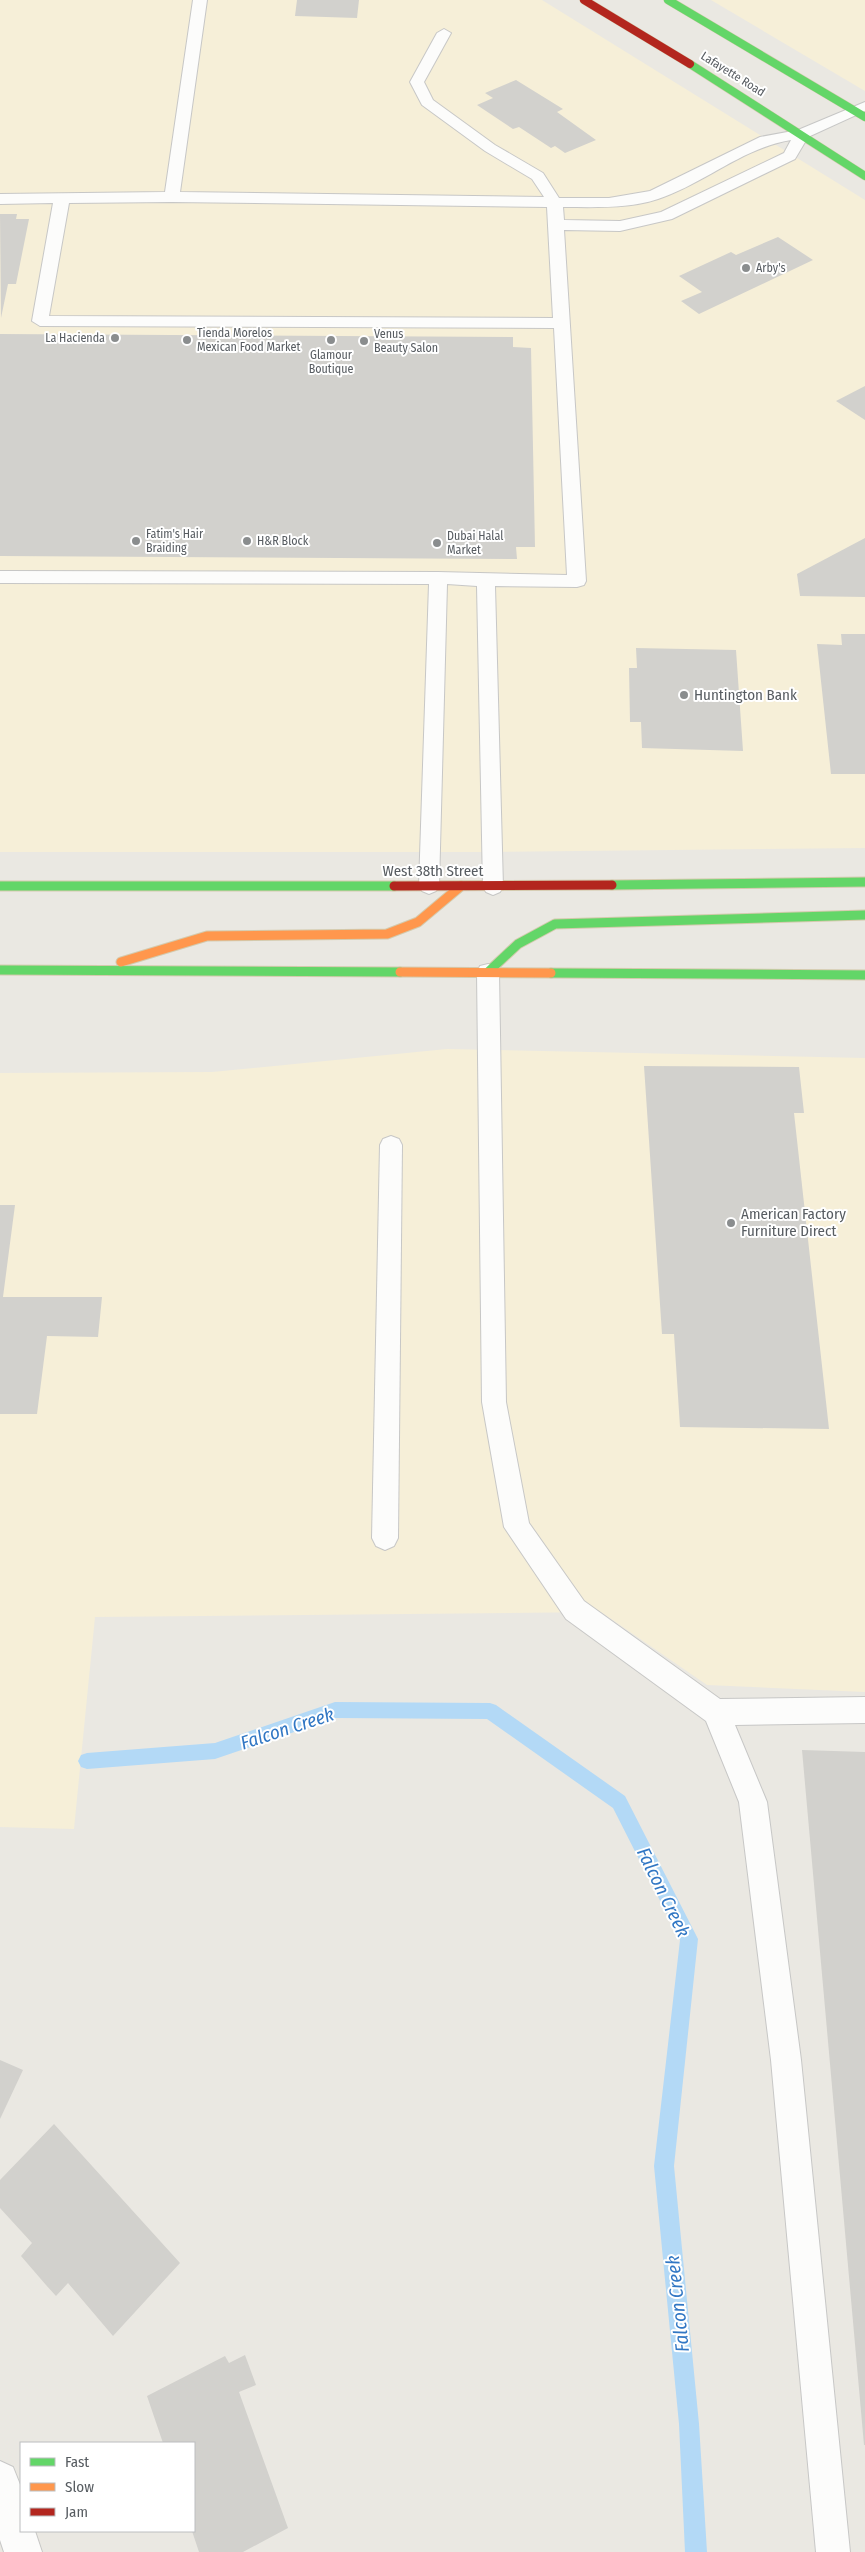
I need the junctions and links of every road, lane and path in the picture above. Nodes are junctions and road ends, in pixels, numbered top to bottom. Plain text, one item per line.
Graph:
1 (200, 0) edge
2 (584, 0) edge
3 (668, 0) edge
4 (444, 34) dead end
5 (861, 111) edge
6 (802, 134) junction
7 (865, 176) edge
8 (172, 197) junction
9 (62, 198) junction
10 (0, 199) edge
11 (554, 203) junction
12 (556, 225) junction
13 (562, 323) junction
14 (0, 577) edge
15 (438, 578) junction
16 (486, 580) junction
17 (865, 882) edge
18 (0, 886) edge
19 (429, 886) junction
20 (461, 886) junction
21 (493, 886) junction
22 (865, 915) edge
23 (0, 970) edge
24 (96, 970) junction
25 (488, 972) junction
26 (865, 975) edge
27 (391, 1145) dead end
28 (385, 1538) dead end
29 (865, 1710) edge
30 (716, 1712) junction
31 (0, 2480) edge
32 (23, 2552) edge
33 (832, 2552) edge

1 - 8 lane
2 - 6 main road, Lafayette Road
3 - 5 main road, Lafayette Road
4 - 11 lane
5 - 6 lane
6 - 7 main road, Lafayette Road
6 - 11 lane
6 - 12 lane
8 - 9 lane
8 - 11 lane
9 - 10 lane
9 - 13 lane
11 - 12 lane
12 - 13 lane
13 - 16 lane
14 - 15 lane
15 - 16 lane
15 - 19 lane
16 - 21 lane
17 - 21 main road, West 38th Street
18 - 19 main road, West 38th Street
19 - 20 main road, West 38th Street
20 - 21 main road, West 38th Street
20 - 24 main road
22 - 25 main road
23 - 24 main road
24 - 25 main road
25 - 26 main road
25 - 30 lane
27 - 28 lane
29 - 30 lane
30 - 33 lane
31 - 32 street

